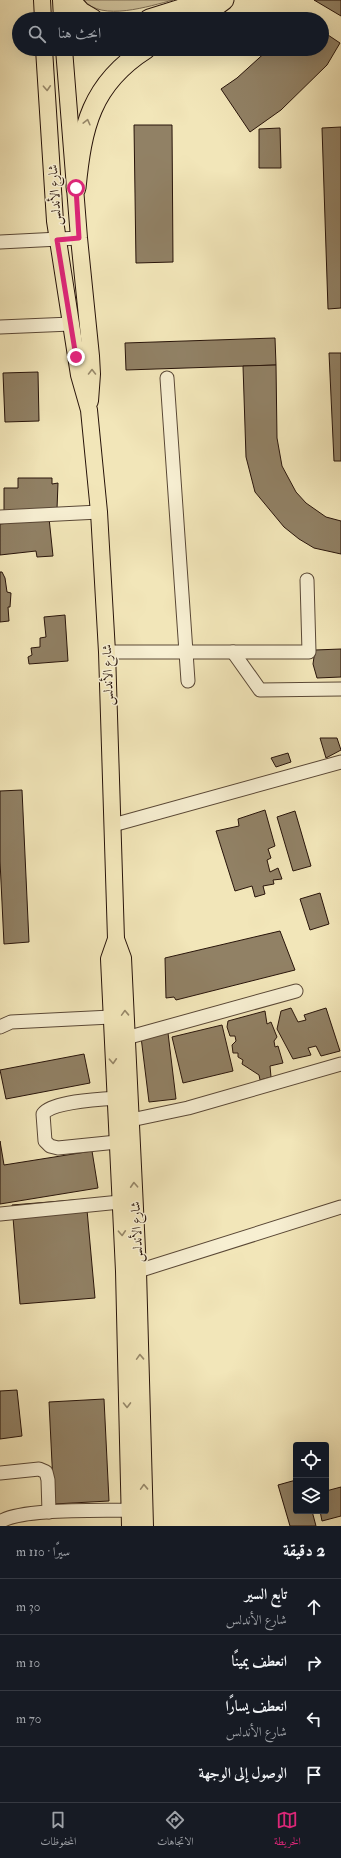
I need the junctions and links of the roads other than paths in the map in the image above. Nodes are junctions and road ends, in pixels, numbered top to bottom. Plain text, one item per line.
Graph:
1 (42, 0) edge
2 (61, 0) edge
3 (70, 0) edge
4 (198, 0) edge
5 (220, 3) edge
6 (43, 12) edge
7 (62, 12) edge
8 (81, 12) edge
9 (171, 12) edge
10 (202, 12) edge
11 (206, 12) edge
12 (44, 56) edge
13 (65, 56) edge
14 (134, 56) edge
15 (76, 188) junction
16 (79, 238) junction
17 (57, 240) junction
18 (0, 242) edge
19 (71, 324) junction
20 (0, 328) edge
21 (167, 378) dead end
22 (89, 410) junction
23 (99, 512) junction
24 (0, 517) edge
25 (307, 580) dead end
26 (107, 652) junction
27 (186, 652) junction
28 (233, 652) junction
29 (188, 681) dead end
30 (341, 689) edge
31 (341, 762) edge
32 (113, 825) junction
33 (116, 939) junction
34 (296, 991) dead end
35 (111, 1017) junction
36 (0, 1027) edge
37 (126, 1038) junction
38 (341, 1064) edge
39 (115, 1098) junction
40 (131, 1120) junction
41 (117, 1142) junction
42 (120, 1202) junction
43 (341, 1207) edge
44 (0, 1214) edge
45 (138, 1271) junction
46 (0, 1473) edge
47 (49, 1512) junction
48 (129, 1518) edge
49 (0, 1522) edge
50 (145, 1526) edge

1 - 6 main road
2 - 7 main road
3 - 8 highway
4 - 9 highway
5 - 10 highway
5 - 11 highway
12 -> 17 main road, شارع الأندلس
13 - 15 main road, شارع الأندلس
15 -> 14 highway
15 - 16 main road, شارع الأندلس
16 - 17 street
22 -> 16 main road, شارع الأندلس
17 - 18 street
17 - 19 main road, شارع الأندلس
19 - 20 street
19 - 22 main road, شارع الأندلس
21 - 27 street
22 - 23 main road, شارع الأندلس
23 - 24 street
23 - 26 main road, شارع الأندلس
25 - 28 street
26 - 27 street
26 - 32 main road, شارع الأندلس
27 - 28 street
27 - 29 street
28 - 30 street
31 - 32 street
32 - 33 main road, شارع الأندلس
33 - 35 main road, شارع الأندلس
37 -> 33 main road, شارع الأندلس
34 - 37 street
35 - 36 street
35 -> 39 main road, شارع الأندلس
37 - 40 main road, شارع الأندلس
38 - 40 street
39 - 41 main road, شارع الأندلس
39 - 41 street
45 -> 40 main road, شارع الأندلس
41 - 42 main road, شارع الأندلس
42 - 44 street
42 -> 48 main road, شارع الأندلس
43 - 45 street
50 -> 45 main road, شارع الأندلس
46 - 47 street
47 - 48 street
47 - 49 street

